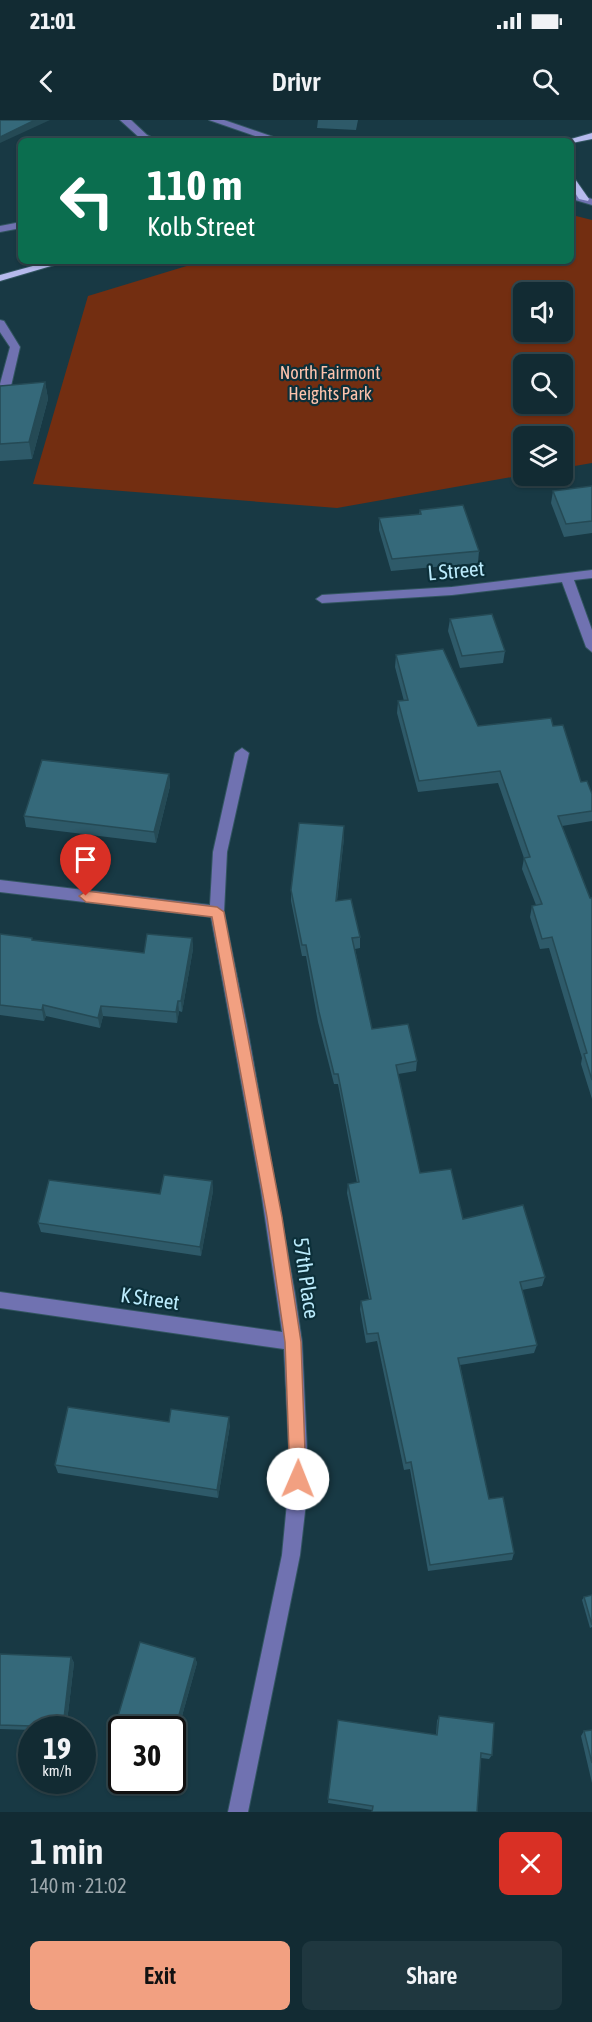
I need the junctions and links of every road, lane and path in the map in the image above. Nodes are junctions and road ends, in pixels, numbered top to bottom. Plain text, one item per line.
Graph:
1 (125, 120) edge
2 (214, 120) edge
3 (245, 125) edge
4 (590, 136) edge
5 (146, 138) edge
6 (273, 138) edge
7 (574, 140) edge
8 (574, 152) edge
9 (574, 183) edge
10 (588, 200) edge
11 (18, 226) edge
12 (0, 229) edge
13 (52, 264) edge
14 (0, 278) edge
15 (0, 323) edge
16 (5, 386) edge
17 (592, 574) edge
18 (566, 577) junction
19 (322, 599) dead end
20 (592, 647) edge
21 (242, 753) dead end
22 (0, 886) edge
23 (217, 912) junction
24 (0, 1300) edge
25 (293, 1342) junction
26 (238, 1812) edge

1 - 5 street
2 - 3 street
3 - 6 street
4 - 7 main road
4 - 8 main road
9 - 10 main road
11 - 12 street
13 - 14 main road
15 - 16 street
17 - 18 street, L Street
18 - 19 street, L Street
18 - 20 street
21 - 23 street, 57th Place
22 - 23 street
23 - 25 street, 57th Place
24 - 25 street, K Street
25 - 26 street, 57th Place

